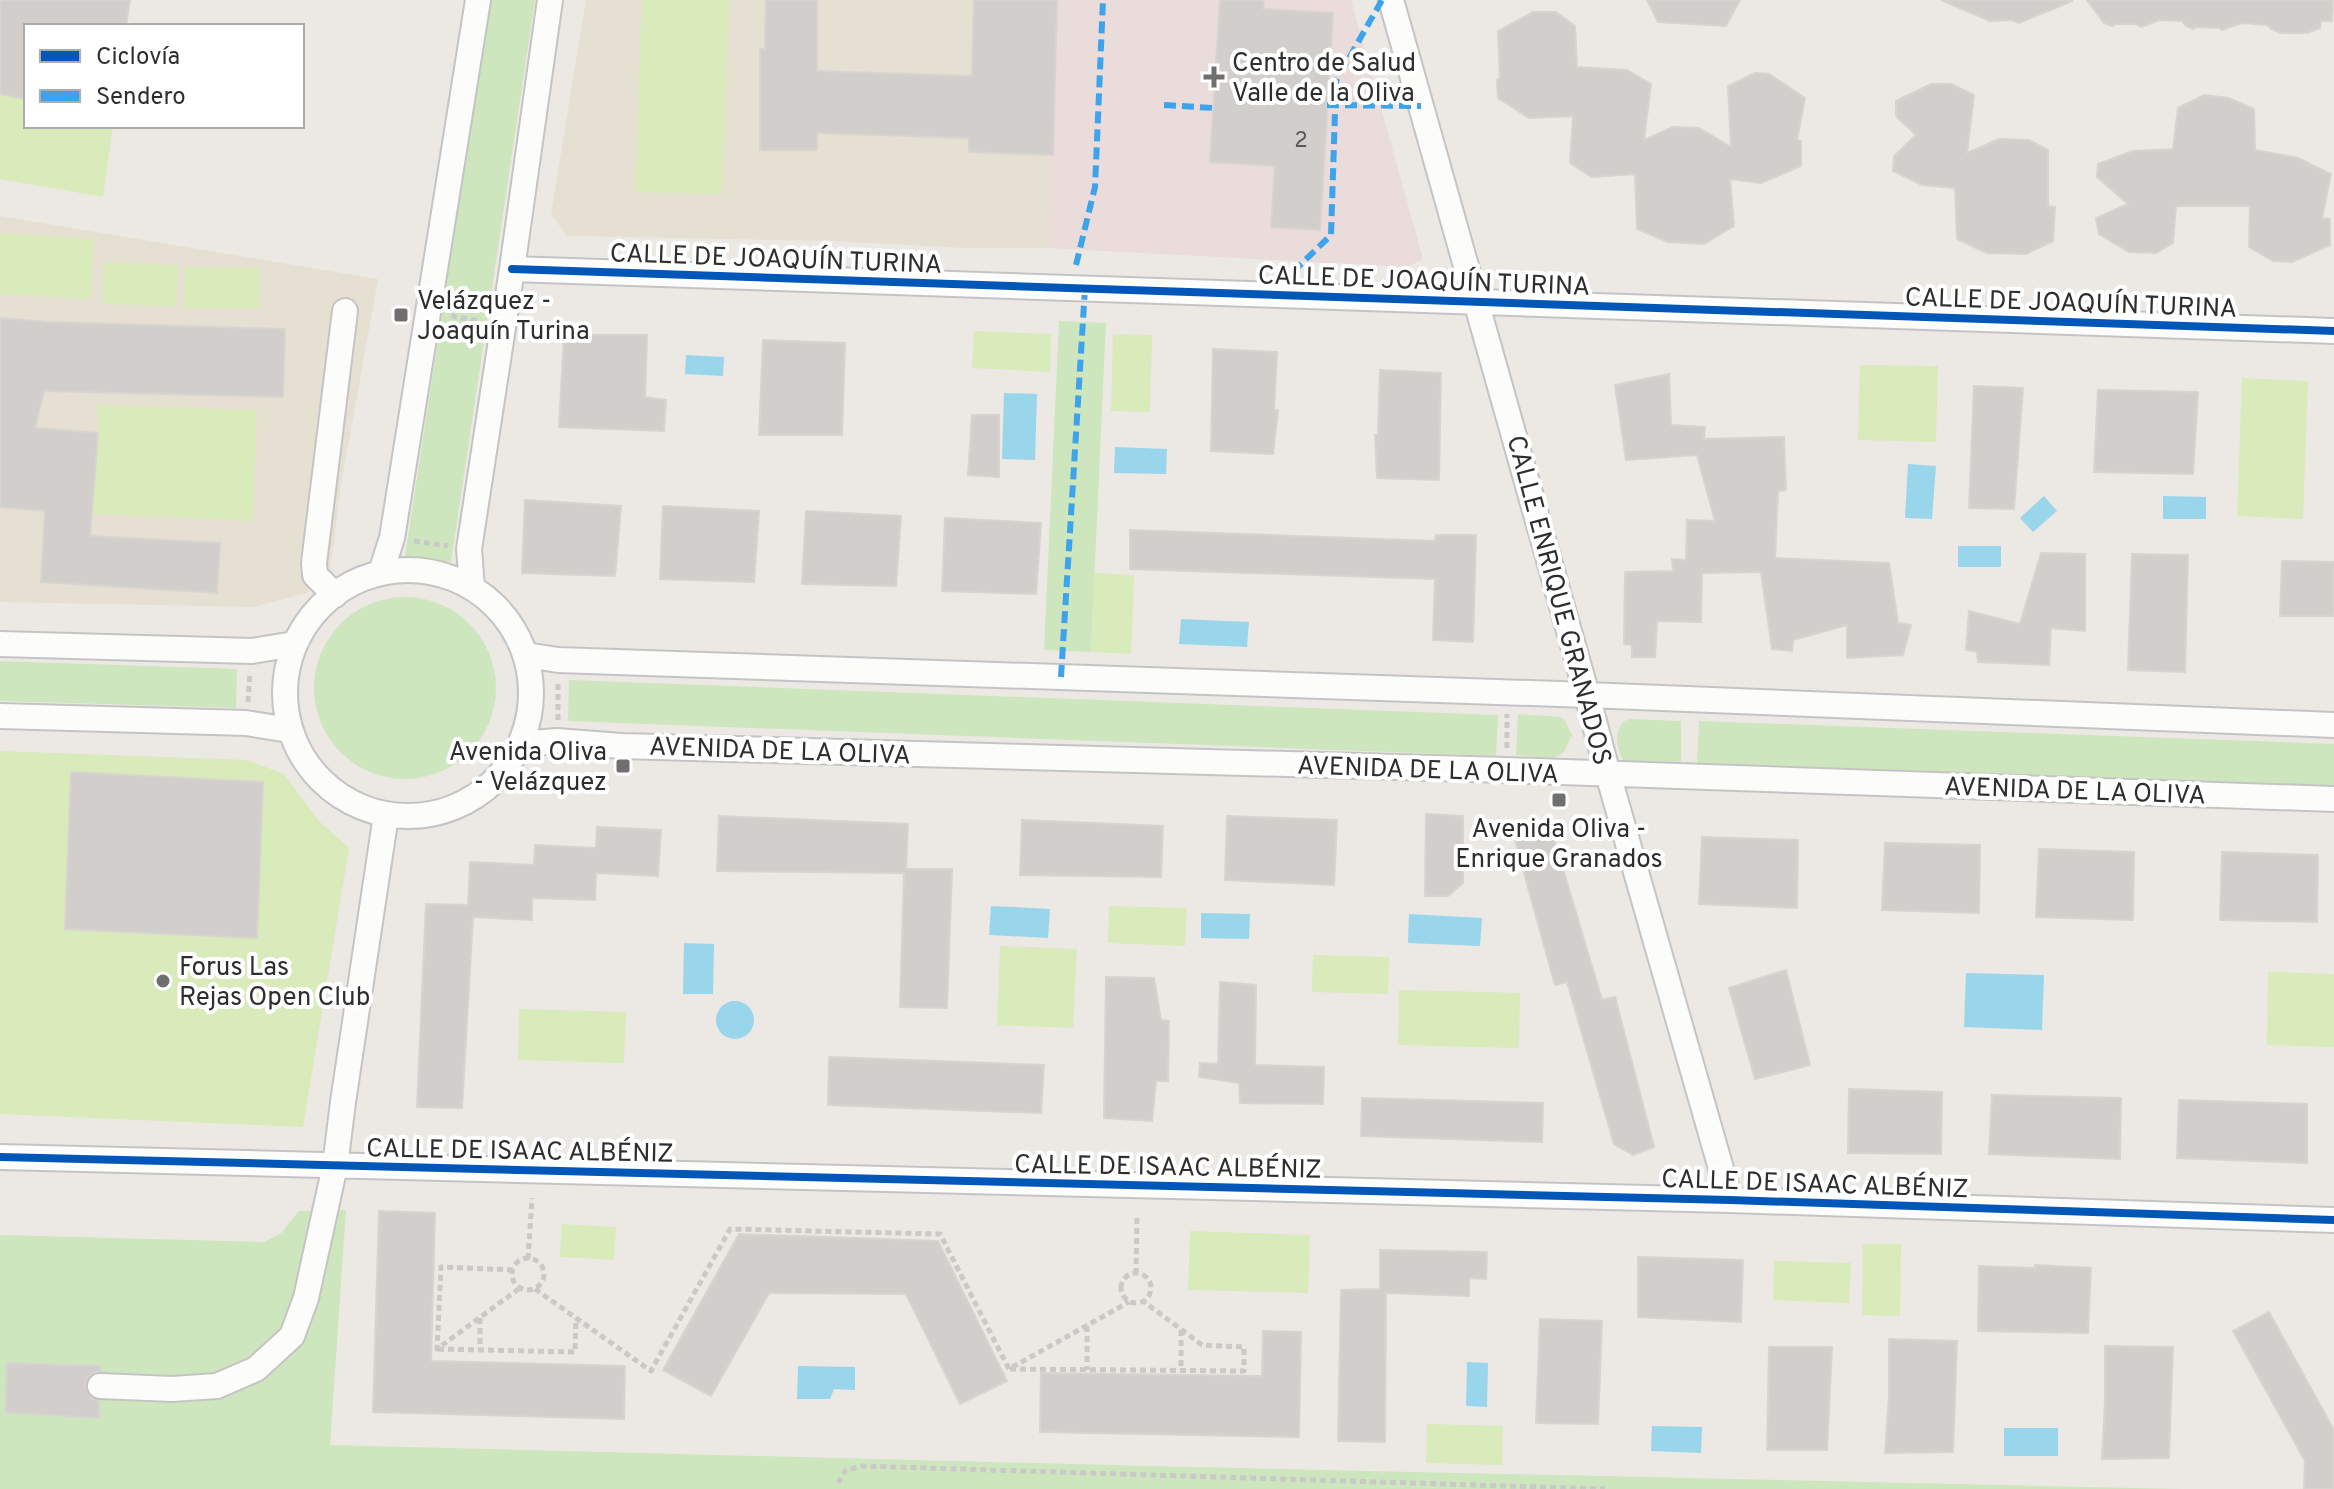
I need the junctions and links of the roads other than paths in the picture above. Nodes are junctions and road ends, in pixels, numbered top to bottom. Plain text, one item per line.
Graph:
1 (478, 0) edge
2 (550, 0) edge
3 (1391, 0) edge
4 (512, 269) junction
5 (1477, 301) junction
6 (345, 311) dead end
7 (2334, 331) edge
8 (381, 572) junction
9 (472, 587) junction
10 (335, 595) junction
11 (0, 644) edge
12 (294, 644) junction
13 (526, 655) junction
14 (1587, 695) junction
15 (0, 716) edge
16 (2334, 725) edge
17 (289, 730) junction
18 (521, 744) junction
19 (1608, 774) junction
20 (2334, 799) edge
21 (386, 815) junction
22 (0, 1157) edge
23 (335, 1166) junction
24 (1730, 1200) junction
25 (2334, 1220) edge
26 (100, 1386) dead end

1 - 8 street
2 - 4 street
3 - 5 street, CALLE ENRIQUE GRANADOS
4 - 5 street, CALLE DE JOAQUÍN TURINA
4 - 9 street
5 - 7 street, CALLE DE JOAQUÍN TURINA
5 - 14 street, CALLE ENRIQUE GRANADOS
6 - 10 street
8 - 9 street
8 - 10 street
9 - 13 street
10 - 12 street
11 - 12 street
12 - 17 street
13 - 14 street
13 - 18 street
14 - 16 street
14 - 19 street, CALLE ENRIQUE GRANADOS
15 - 17 street
17 - 21 street
18 - 19 street, AVENIDA DE LA OLIVA
18 - 21 street
19 - 20 street, AVENIDA DE LA OLIVA
19 - 24 street, CALLE ENRIQUE GRANADOS
21 - 23 street
22 - 23 street, CALLE DE ISAAC ALBÉNIZ
23 - 24 street, CALLE DE ISAAC ALBÉNIZ
23 - 26 street
24 - 25 street, CALLE DE ISAAC ALBÉNIZ

